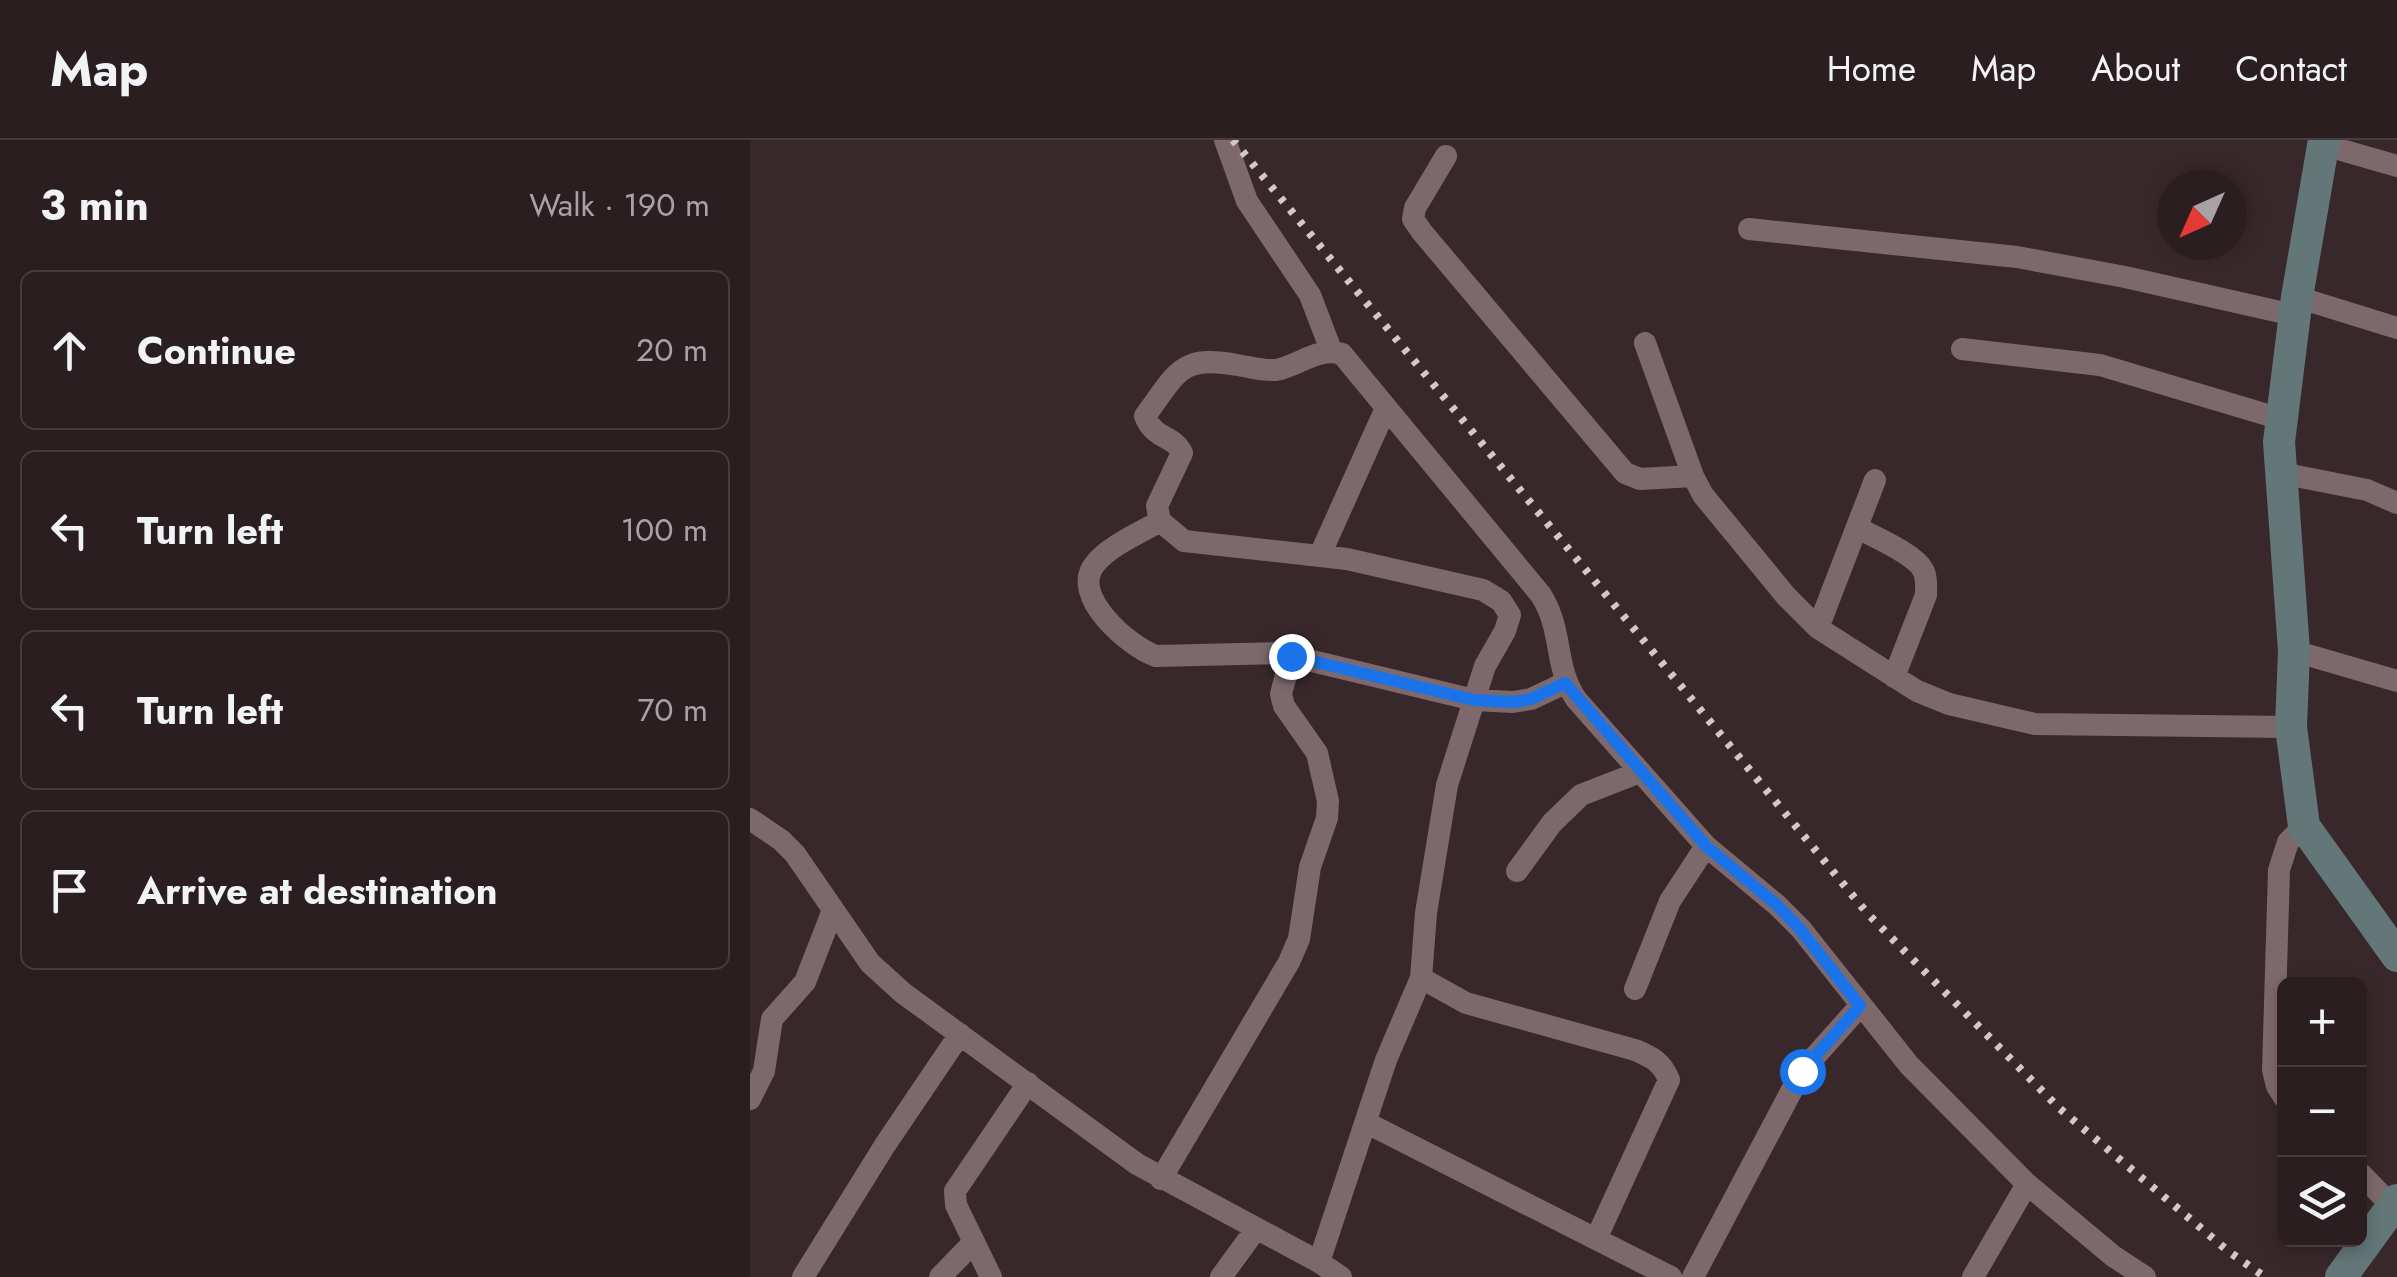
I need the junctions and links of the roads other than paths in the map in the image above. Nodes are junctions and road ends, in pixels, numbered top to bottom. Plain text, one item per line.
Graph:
1 (1226, 140) edge
2 (2324, 142) edge
3 (1446, 156) dead end
4 (2397, 166) edge
5 (1749, 229) dead end
6 (2296, 306) junction
7 (2397, 328) edge
8 (1645, 343) dead end
9 (1962, 349) dead end
10 (1331, 350) junction
11 (1386, 408) junction
12 (2281, 419) junction
13 (2281, 474) junction
14 (1693, 476) junction
15 (1875, 480) dead end
16 (2397, 503) edge
17 (1160, 521) junction
18 (1858, 528) junction
19 (1320, 555) junction
20 (1818, 628) junction
21 (2294, 651) junction
22 (1291, 656) junction
23 (1894, 677) junction
24 (2397, 681) edge
25 (1565, 683) junction
26 (1474, 700) junction
27 (2291, 728) junction
28 (1640, 772) junction
29 (750, 819) edge
30 (2304, 826) junction
31 (1706, 846) junction
32 (1518, 871) dead end
33 (834, 910) junction
34 (2397, 956) edge
35 (1421, 978) junction
36 (1635, 988) dead end
37 (1860, 1006) junction
38 (960, 1034) junction
39 (1028, 1083) junction
40 (2277, 1086) edge
41 (750, 1099) edge
42 (1367, 1124) junction
43 (1161, 1179) junction
44 (2367, 1179) edge
45 (2026, 1184) junction
46 (2395, 1203) edge
47 (1256, 1229) junction
48 (1596, 1240) junction
49 (974, 1242) junction
50 (1320, 1262) junction
51 (2346, 1270) edge
52 (803, 1277) edge
53 (940, 1277) edge
54 (991, 1277) edge
55 (1222, 1277) edge
56 (1342, 1277) edge
57 (1670, 1277) edge
58 (1693, 1277) edge
59 (1973, 1277) edge
60 (2145, 1277) edge

1 - 10 street
2 - 4 street
2 - 6 main road
3 - 14 street
5 - 6 street
6 - 7 street
6 - 12 main road
8 - 14 street
9 - 12 street
10 - 11 street
10 - 17 street
11 - 19 street
11 - 25 street
12 - 13 main road
13 - 16 street
13 - 21 main road
14 - 20 street
15 - 18 street
17 - 19 street
17 - 22 street
18 - 20 street
18 - 23 street
19 - 26 street
20 - 23 street
21 - 24 street
21 - 27 main road
22 - 26 street
22 - 43 street
23 - 27 street
25 - 26 street
25 - 28 street
26 - 35 street
27 - 30 main road
28 - 31 street
28 - 32 street
29 - 33 street
30 - 34 main road
30 - 40 street
31 - 36 street
31 - 37 street
33 - 38 street
33 - 41 street
35 - 42 street
35 - 48 street
37 - 45 street
37 - 58 street
38 - 39 street
38 - 52 street
39 - 43 street
39 - 49 street
42 - 48 street
42 - 50 street
43 - 47 street
44 - 46 street
45 - 59 street
45 - 60 street
46 - 51 main road
47 - 50 street
47 - 55 street
48 - 57 street
49 - 53 street
49 - 54 street
50 - 56 street

